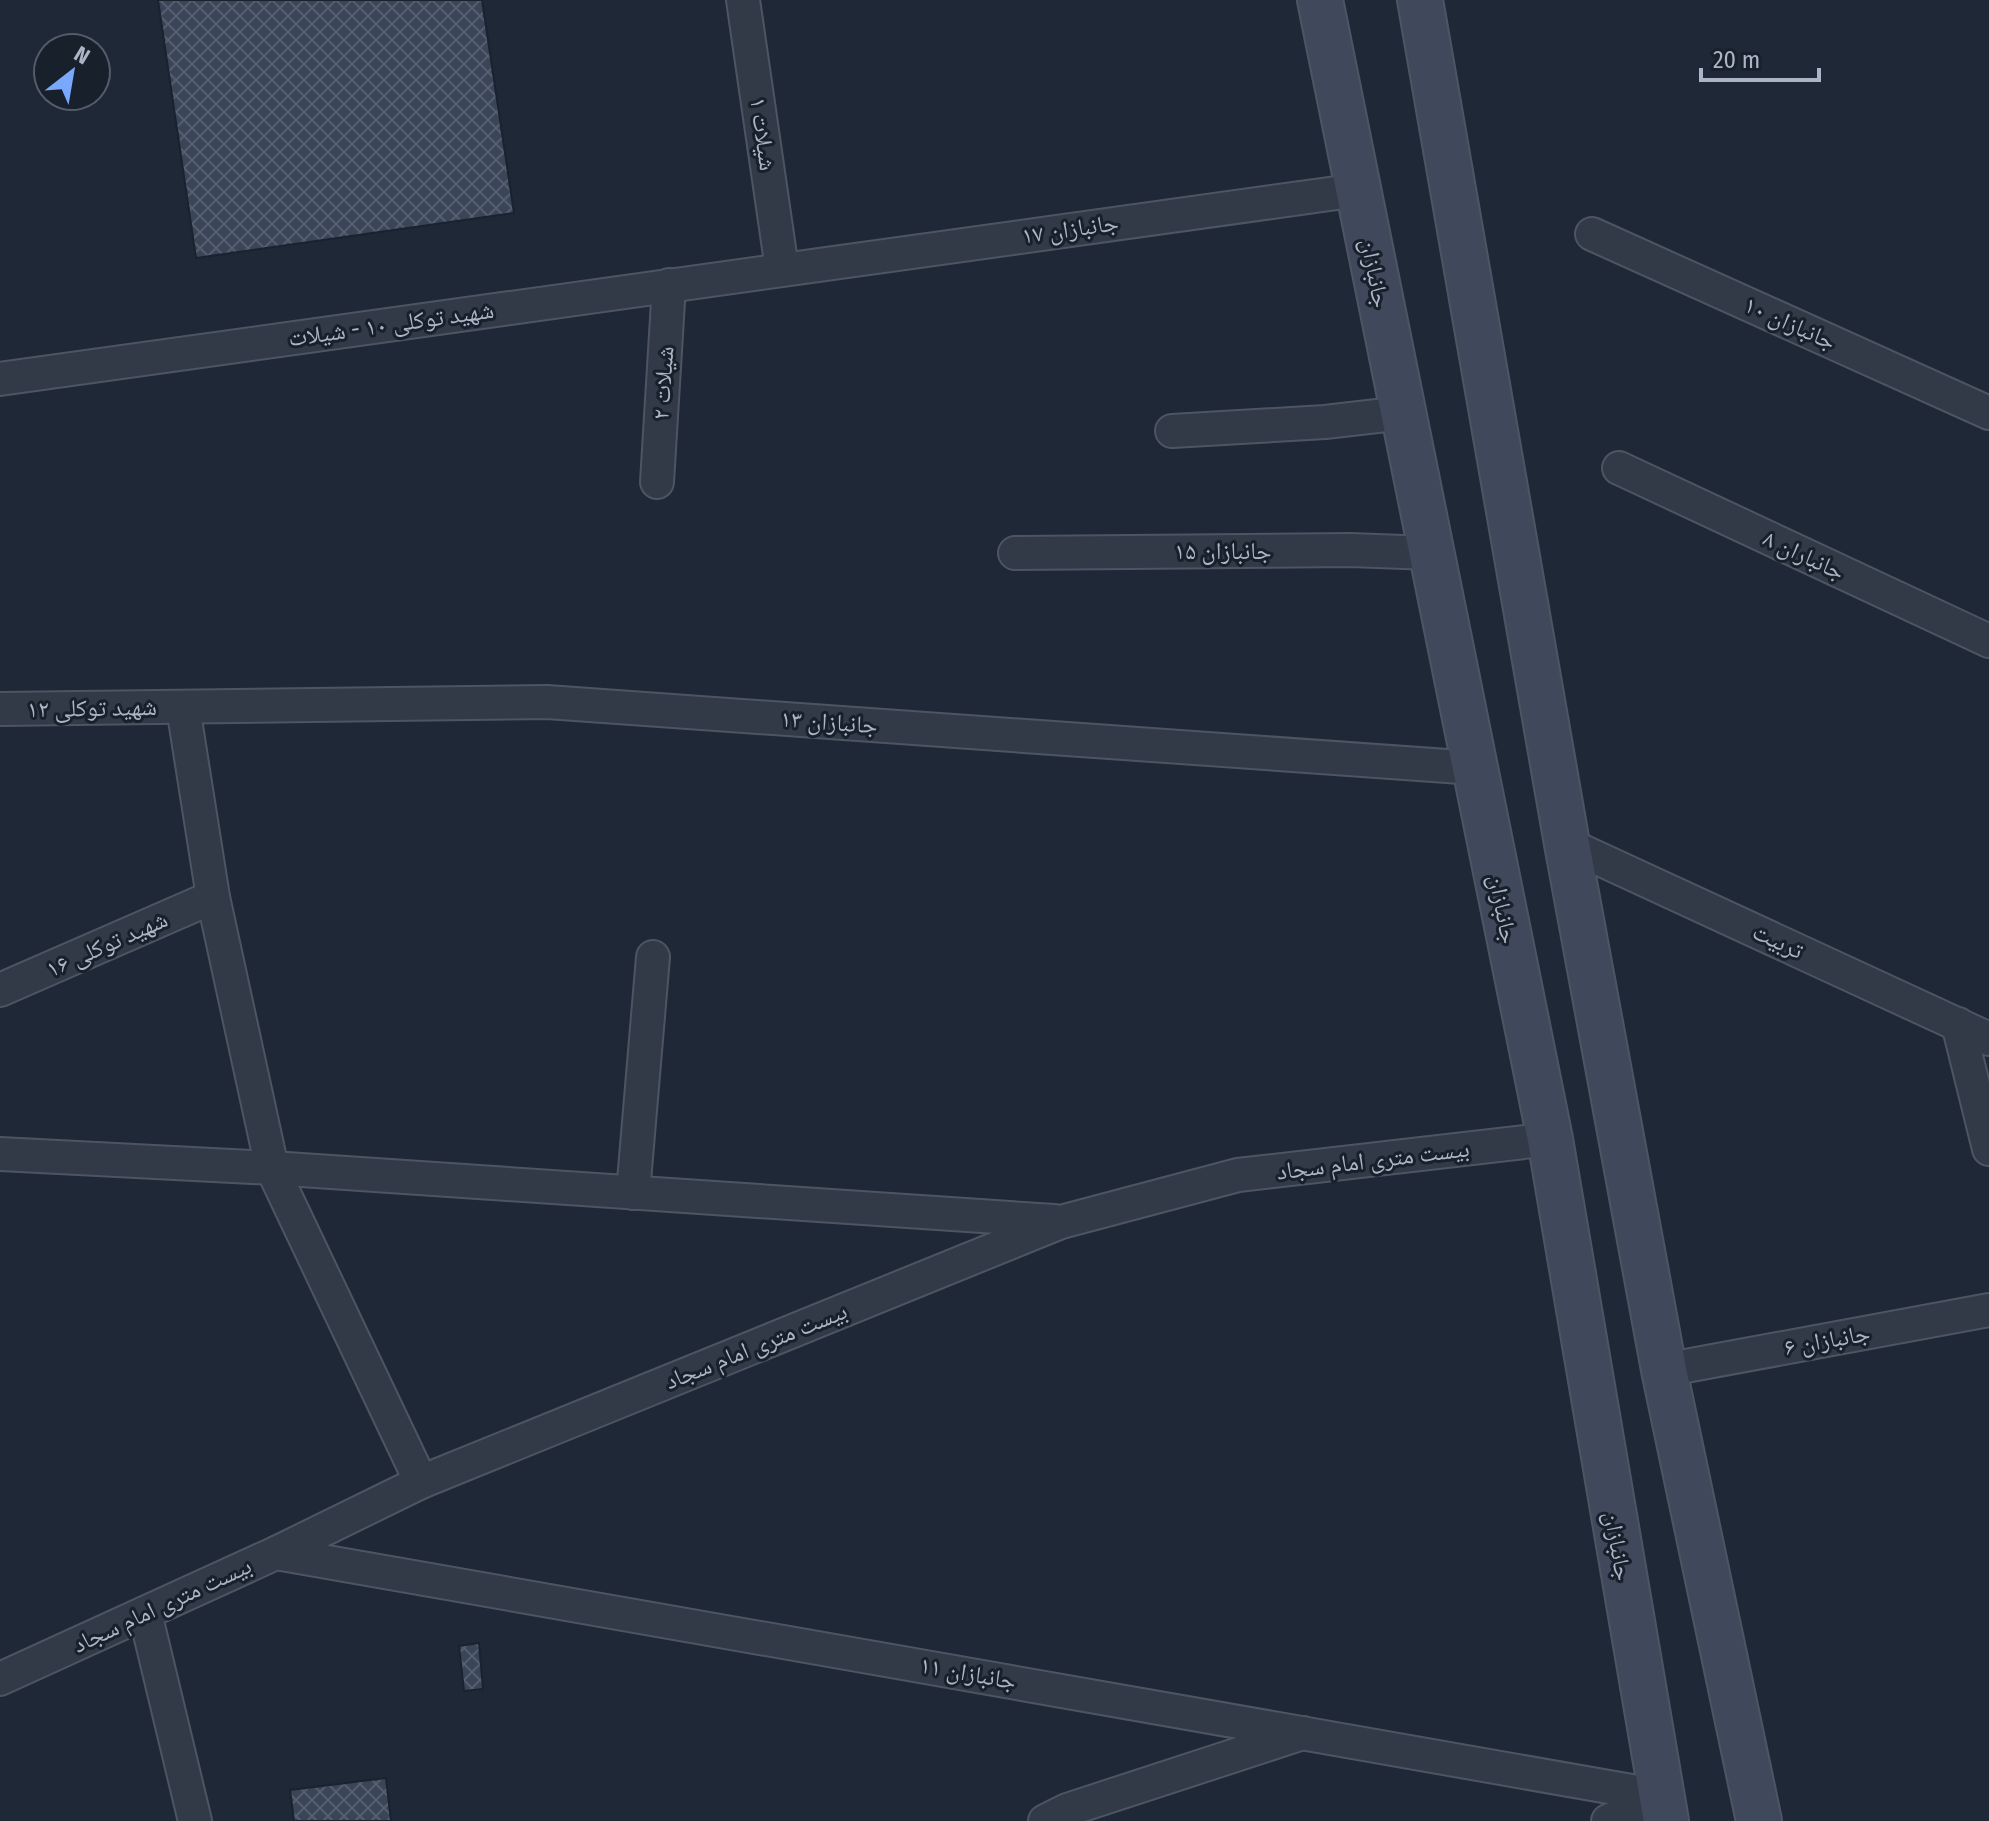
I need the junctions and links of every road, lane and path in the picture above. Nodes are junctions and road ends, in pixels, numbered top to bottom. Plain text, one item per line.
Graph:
1 (743, 0) edge
2 (1320, 0) edge
3 (1420, 0) edge
4 (1358, 190) junction
5 (1592, 234) dead end
6 (782, 269) junction
7 (669, 285) junction
8 (0, 379) edge
9 (1403, 413) junction
10 (1989, 413) edge
11 (1172, 431) dead end
12 (1619, 468) dead end
13 (657, 482) dead end
14 (1015, 553) dead end
15 (1431, 553) junction
16 (1989, 641) edge
17 (183, 707) junction
18 (0, 709) edge
19 (1475, 768) junction
20 (1567, 844) junction
21 (213, 897) junction
22 (653, 957) dead end
23 (0, 990) edge
24 (1958, 1024) junction
25 (1989, 1039) edge
26 (1550, 1139) junction
27 (1989, 1149) edge
28 (0, 1154) edge
29 (272, 1168) junction
30 (633, 1193) junction
31 (1061, 1222) junction
32 (1989, 1310) edge
33 (1664, 1370) junction
34 (421, 1482) junction
35 (276, 1553) junction
36 (145, 1613) junction
37 (0, 1679) edge
38 (1307, 1732) junction
39 (1663, 1808) edge
40 (195, 1821) edge
41 (1045, 1821) edge
42 (1608, 1821) edge
43 (1759, 1821) edge

1 - 6 street, شیلات ۱
2 - 4 main road, جانبازان
3 - 20 main road
4 - 6 street, جانبازان ۱۷
4 - 9 main road, جانبازان
5 - 10 street, جانبازان ۱۰
6 - 7 street, شهید توکلی ۱۰ - شیلات
7 - 8 street, شهید توکلی ۱۰ - شیلات
7 - 13 street, شیلات ۲
9 - 11 street
9 - 15 main road, جانبازان
12 - 16 street, جانباران ۸
14 - 15 street, جانبازان ۱۵
15 - 19 main road, جانبازان
17 - 18 street, شهید توکلی ۱۲
17 - 19 street, جانبازان ۱۳
17 - 21 street
19 - 26 main road, جانبازان
20 - 24 street, تربیت
20 - 33 main road
21 - 23 street, شهید توکلی ۱۶
21 - 29 street
22 - 30 street
24 - 25 street, تربیت
24 - 27 street
26 - 31 street, بیست متری امام سجاد
26 - 39 main road, جانبازان
28 - 29 street
29 - 30 street
29 - 34 street
30 - 31 street
31 - 34 street, بیست متری امام سجاد
32 - 33 street, جانبازان ۶
33 - 43 main road
34 - 35 street, بیست متری امام سجاد
35 - 36 street, بیست متری امام سجاد
35 - 38 street, جانبازان ۱۱
36 - 37 street, بیست متری امام سجاد
36 - 40 street
38 - 39 street, جانبازان ۱۱
38 - 41 street
39 - 42 street

